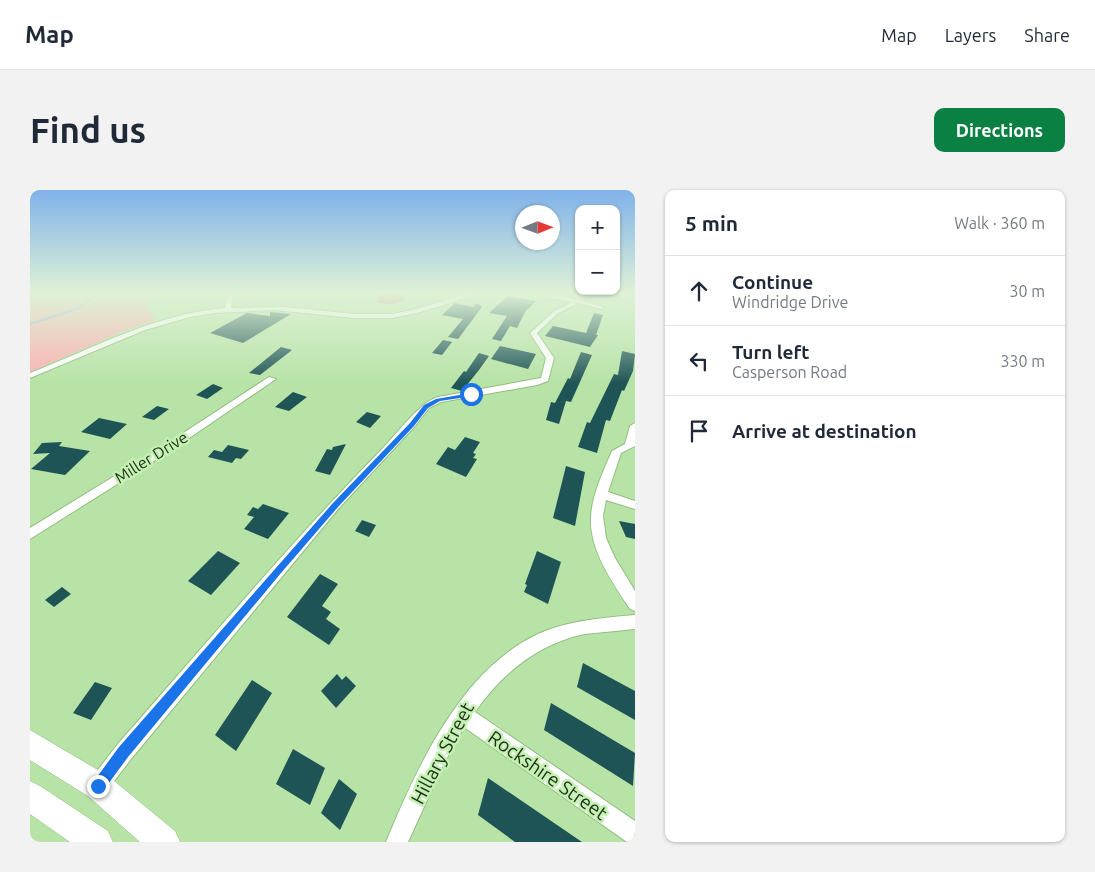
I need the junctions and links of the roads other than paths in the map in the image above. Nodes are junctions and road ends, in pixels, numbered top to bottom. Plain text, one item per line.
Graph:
1 (156, 323) edge
2 (543, 323) edge
3 (30, 376) edge
4 (272, 379) dead end
5 (635, 426) edge
6 (602, 495) junction
7 (635, 505) edge
8 (30, 534) edge
9 (635, 604) edge
10 (635, 622) edge
11 (462, 714) junction
12 (30, 744) edge
13 (98, 786) junction
14 (30, 796) edge
15 (635, 834) edge
16 (97, 842) edge
17 (164, 842) edge
18 (397, 842) edge

1 - 3 street
2 - 13 street
4 - 8 street, Miller Drive
5 - 6 street
6 - 7 street
6 - 9 street
10 - 11 street, Hillary Street
11 - 15 street, Rockshire Street
11 - 18 street, Hillary Street
12 - 13 main road
13 - 17 main road
14 - 16 main road

